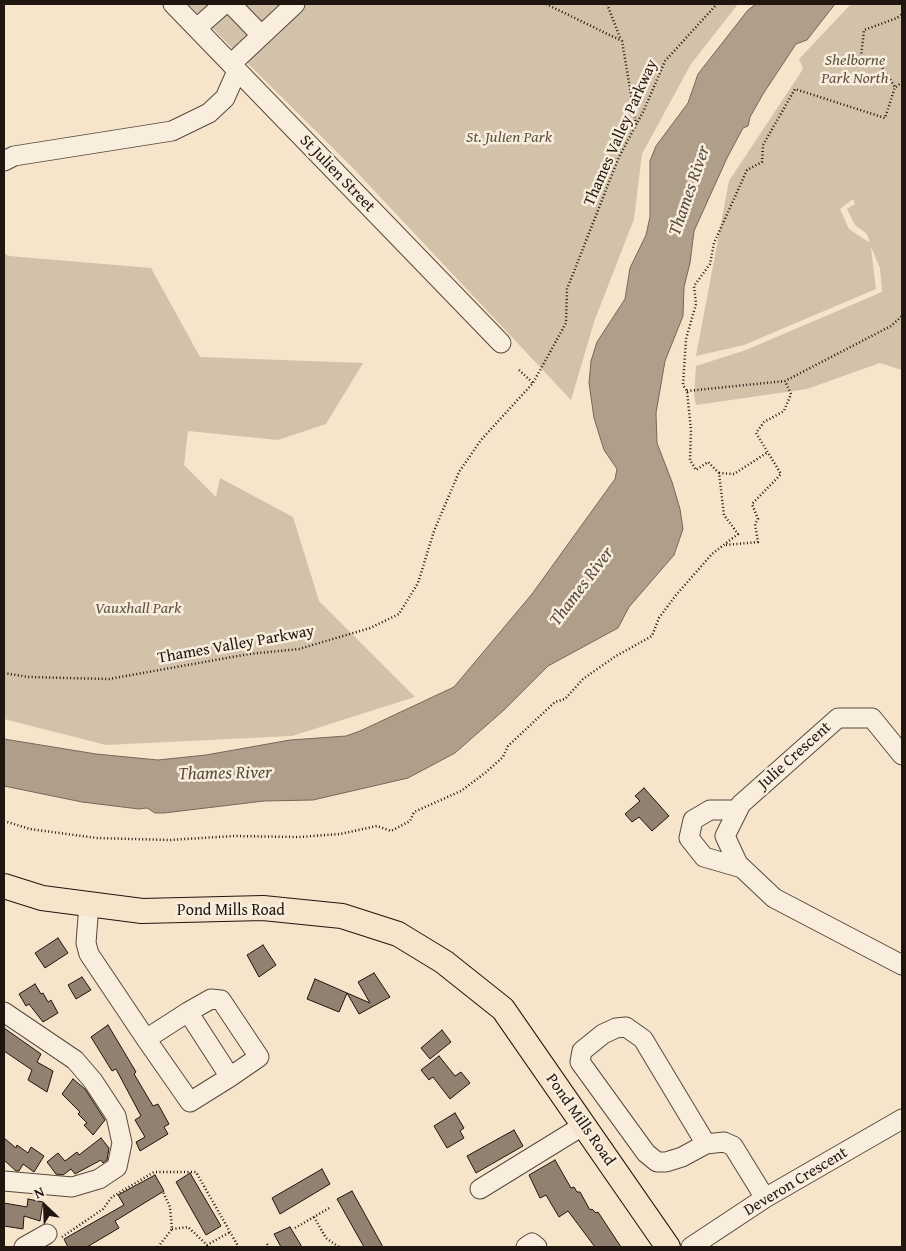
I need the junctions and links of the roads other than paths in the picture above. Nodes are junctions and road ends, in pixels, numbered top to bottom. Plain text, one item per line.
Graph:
1 (173, 4) edge
2 (224, 4) edge
3 (231, 4) edge
4 (295, 4) edge
5 (197, 28) junction
6 (261, 36) junction
7 (234, 67) junction
8 (4, 161) edge
9 (501, 343) dead end
10 (902, 755) edge
11 (738, 810) junction
12 (742, 868) junction
13 (4, 886) edge
14 (89, 904) junction
15 (902, 965) edge
16 (4, 1012) edge
17 (188, 1012) junction
18 (146, 1039) junction
19 (230, 1076) junction
20 (902, 1119) edge
21 (584, 1125) junction
22 (706, 1144) junction
23 (4, 1181) edge
24 (480, 1190) dead end
25 (765, 1198) junction
26 (52, 1237) road end
27 (24, 1247) edge
28 (526, 1247) edge
29 (537, 1247) edge
30 (668, 1247) edge
31 (691, 1247) edge

1 - 5 street, St Julien Street
2 - 5 street
3 - 6 street
4 - 6 street
5 - 7 street, St Julien Street
6 - 7 street
7 - 8 street
7 - 9 street, St Julien Street
10 - 11 street, Julie Crescent
11 - 12 street, Julie Crescent
11 - 12 street, Julie Crescent
12 - 15 street, Julie Crescent
13 - 14 main road, Pond Mills Road
14 - 18 street
14 - 21 main road, Pond Mills Road
16 - 23 street
17 - 18 street
17 - 19 street
17 - 19 street
18 - 19 street
20 - 25 street, Deveron Crescent
21 - 24 street
21 - 30 main road, Pond Mills Road
22 - 22 street
22 - 25 street
25 - 31 street, Deveron Crescent
26 - 27 street
28 - 29 street

